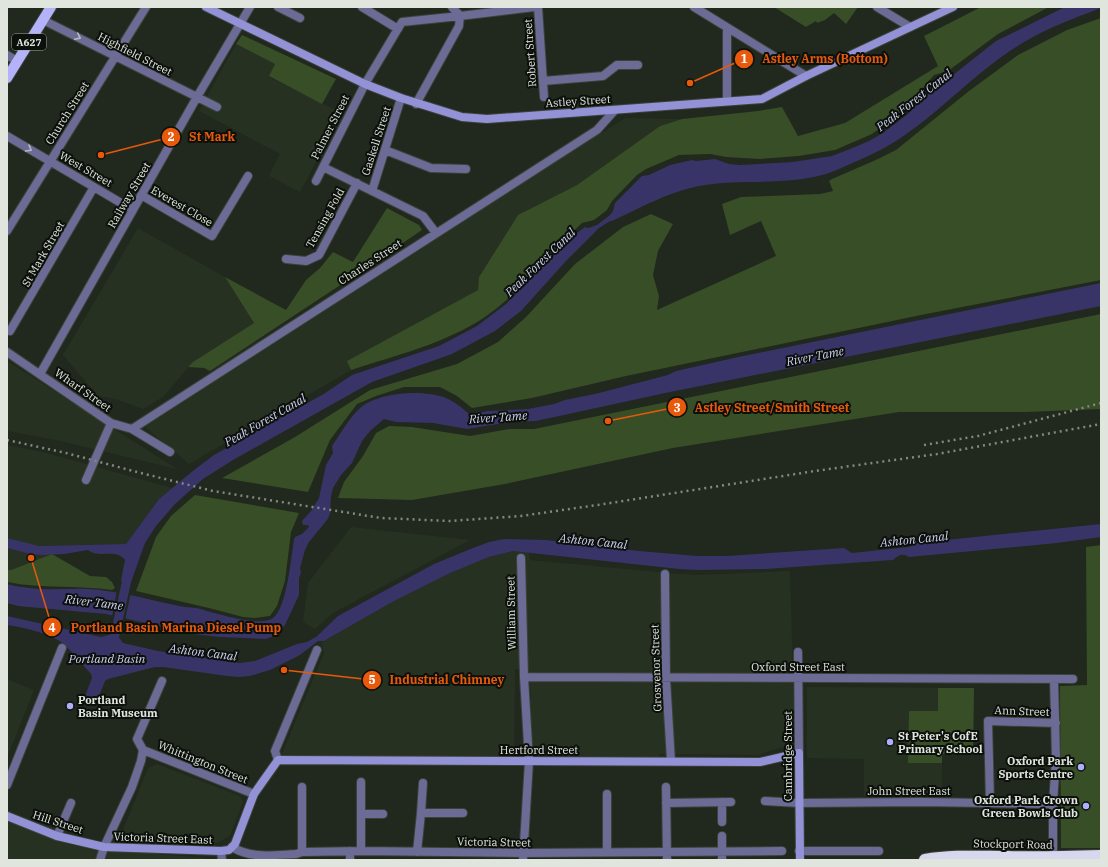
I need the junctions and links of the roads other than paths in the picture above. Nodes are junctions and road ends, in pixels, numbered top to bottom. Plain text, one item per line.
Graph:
1 (51, 7) edge
2 (146, 7) edge
3 (206, 7) edge
4 (250, 7) edge
5 (278, 7) edge
6 (362, 7) edge
7 (452, 7) edge
8 (534, 7) edge
9 (538, 7) edge
10 (694, 7) edge
11 (877, 7) edge
12 (953, 7) edge
13 (460, 16) junction
14 (300, 18) dead end
15 (43, 20) junction
16 (240, 23) junction
17 (910, 27) junction
18 (727, 28) junction
19 (398, 29) junction
20 (7, 55) edge
21 (115, 56) junction
22 (17, 61) junction
23 (638, 65) dead end
24 (806, 76) junction
25 (7, 78) edge
26 (543, 81) junction
27 (365, 84) junction
28 (197, 97) junction
29 (544, 97) dead end
30 (401, 98) junction
31 (727, 102) junction
32 (416, 104) junction
33 (217, 107) dead end
34 (615, 110) junction
35 (7, 136) edge
36 (385, 150) junction
37 (50, 161) junction
38 (323, 167) junction
39 (466, 169) dead end
40 (248, 176) dead end
41 (316, 181) dead end
42 (357, 183) junction
43 (94, 187) junction
44 (372, 191) junction
45 (141, 195) junction
46 (133, 210) junction
47 (11, 217) edge
48 (7, 231) edge
49 (436, 233) junction
50 (286, 260) dead end
51 (10, 331) dead end
52 (7, 352) edge
53 (40, 374) junction
54 (111, 423) junction
55 (132, 429) junction
56 (170, 452) dead end
57 (86, 480) dead end
58 (521, 558) dead end
59 (665, 574) dead end
60 (62, 648) dead end
61 (317, 650) dead end
62 (798, 652) dead end
63 (524, 677) junction
64 (799, 677) junction
65 (666, 678) junction
66 (1054, 678) junction
67 (1073, 679) dead end
68 (162, 682) dead end
69 (1056, 723) junction
70 (143, 750) junction
71 (799, 753) junction
72 (278, 760) junction
73 (529, 761) junction
74 (670, 762) junction
75 (361, 782) dead end
76 (423, 783) dead end
77 (7, 785) edge
78 (302, 787) dead end
79 (666, 787) dead end
80 (254, 794) junction
81 (607, 794) dead end
82 (765, 801) dead end
83 (722, 802) junction
84 (731, 802) dead end
85 (990, 802) junction
86 (71, 803) dead end
87 (666, 803) junction
88 (799, 803) junction
89 (1053, 804) junction
90 (421, 813) junction
91 (463, 813) dead end
92 (361, 814) junction
93 (383, 814) dead end
94 (7, 816) edge
95 (722, 822) dead end
96 (57, 836) junction
97 (722, 836) dead end
98 (104, 847) junction
99 (232, 847) junction
100 (222, 851) junction
101 (361, 851) junction
102 (667, 851) junction
103 (722, 851) junction
104 (758, 851) junction
105 (782, 851) dead end
106 (799, 851) junction
107 (878, 851) dead end
108 (417, 852) junction
109 (607, 852) junction
110 (298, 855) edge
111 (350, 856) edge
112 (400, 856) edge
113 (449, 856) edge
114 (1101, 856) edge
115 (523, 857) edge
116 (1053, 859) edge
117 (100, 860) edge
118 (222, 860) edge
119 (667, 860) edge
120 (722, 860) edge
121 (758, 860) edge
122 (800, 860) edge
123 (925, 860) edge

1 - 15 main road, A627
2 - 21 street, Church Street
3 - 16 street, Astley Street
4 - 16 street, Railway Street
5 - 14 street
6 - 19 street
7 - 13 street
8 - 13 street
9 - 26 street, Robert Street
10 - 18 street
11 - 17 street
12 - 17 street, Astley Street
13 - 19 street
13 - 32 street
15 -> 21 street, Highfield Street
15 - 22 main road, A627
16 - 27 street, Astley Street
16 - 28 street, Railway Street
17 - 24 street, Astley Street
18 - 24 street
18 - 31 street
19 - 27 street, Palmer Street
20 - 22 street
21 - 28 street, Highfield Street
21 - 37 street, Church Street
22 - 25 main road, A627
23 - 26 street
24 - 31 street, Astley Street
26 - 29 street, Robert Street
27 - 30 street, Astley Street
27 - 38 street, Palmer Street
28 - 33 street, Highfield Street
28 - 45 street, Railway Street
30 - 32 street, Astley Street
30 - 36 street, Gaskell Street
31 - 34 street, Astley Street
32 - 34 street, Astley Street
34 - 49 street, Charles Street
35 -> 37 street, West Street
36 - 39 street
36 - 44 street, Gaskell Street
37 - 43 street, West Street
37 - 47 street, Church Street
38 - 41 street, Palmer Street
38 - 42 street
40 - 45 street, Everest Close
42 - 44 street
42 - 50 street, Tensing Fold
43 - 46 street, West Street
43 - 51 street, St Mark Street
44 - 49 street
45 - 46 street, Railway Street
46 - 53 street, Railway Street
47 - 48 street, Church Street
49 - 55 street, Charles Street
52 - 53 street, Wharf Street
53 - 54 street, Wharf Street
54 - 55 street, Wharf Street
54 - 57 street
55 - 56 street, Wharf Street
58 - 63 street, William Street
59 - 65 street, Grosvenor Street
60 - 77 street
61 - 72 street
62 - 64 street, Cambridge Street
63 - 65 street, Oxford Street East
63 - 73 street, William Street
64 - 65 street, Oxford Street East
64 - 66 street, Oxford Street East
64 - 71 street, Cambridge Street
65 - 74 street, Grosvenor Street
66 - 67 street, Oxford Street East
66 - 69 street
68 - 70 street
69 - 85 street, Ann Street
69 - 89 street
70 - 80 street, Whittington Street
70 - 98 street
71 - 74 street, Hertford Street
71 - 88 street, Cambridge Street
72 - 73 street, Hertford Street
72 - 80 street
73 - 74 street, Hertford Street
73 - 115 street, William Street
75 - 92 street
76 - 90 street
78 - 110 street
79 - 87 street
80 - 99 street
81 - 109 street
82 - 88 street, John Street East
83 - 84 street
83 - 87 street
83 - 95 street
85 - 88 street, John Street East
85 - 89 street, John Street East
86 - 96 street
87 - 102 street
88 - 106 street, Cambridge Street
89 - 116 street
90 - 91 street
90 - 108 street
92 - 93 street
92 - 101 street
94 - 96 street, Hill Street
96 - 98 street, Hill Street
97 - 103 street
98 - 100 street, Victoria Street East
98 - 117 street
99 - 100 street
99 - 110 street, Victoria Street
100 - 118 street
101 - 111 street, Victoria Street
101 - 112 street, Victoria Street
102 - 103 street, Victoria Street
102 - 109 street, Victoria Street
102 - 119 street
103 - 104 street, Victoria Street
103 - 120 street
104 - 105 street, Victoria Street
104 - 121 street
106 - 107 street
106 - 122 street, Cambridge Street
108 - 112 street, Victoria Street
108 - 113 street, Victoria Street
109 - 115 street, Victoria Street
110 - 111 street, Victoria Street
113 - 115 street, Victoria Street
114 - 116 highway, Stockport Road
116 - 123 highway, Stockport Road

